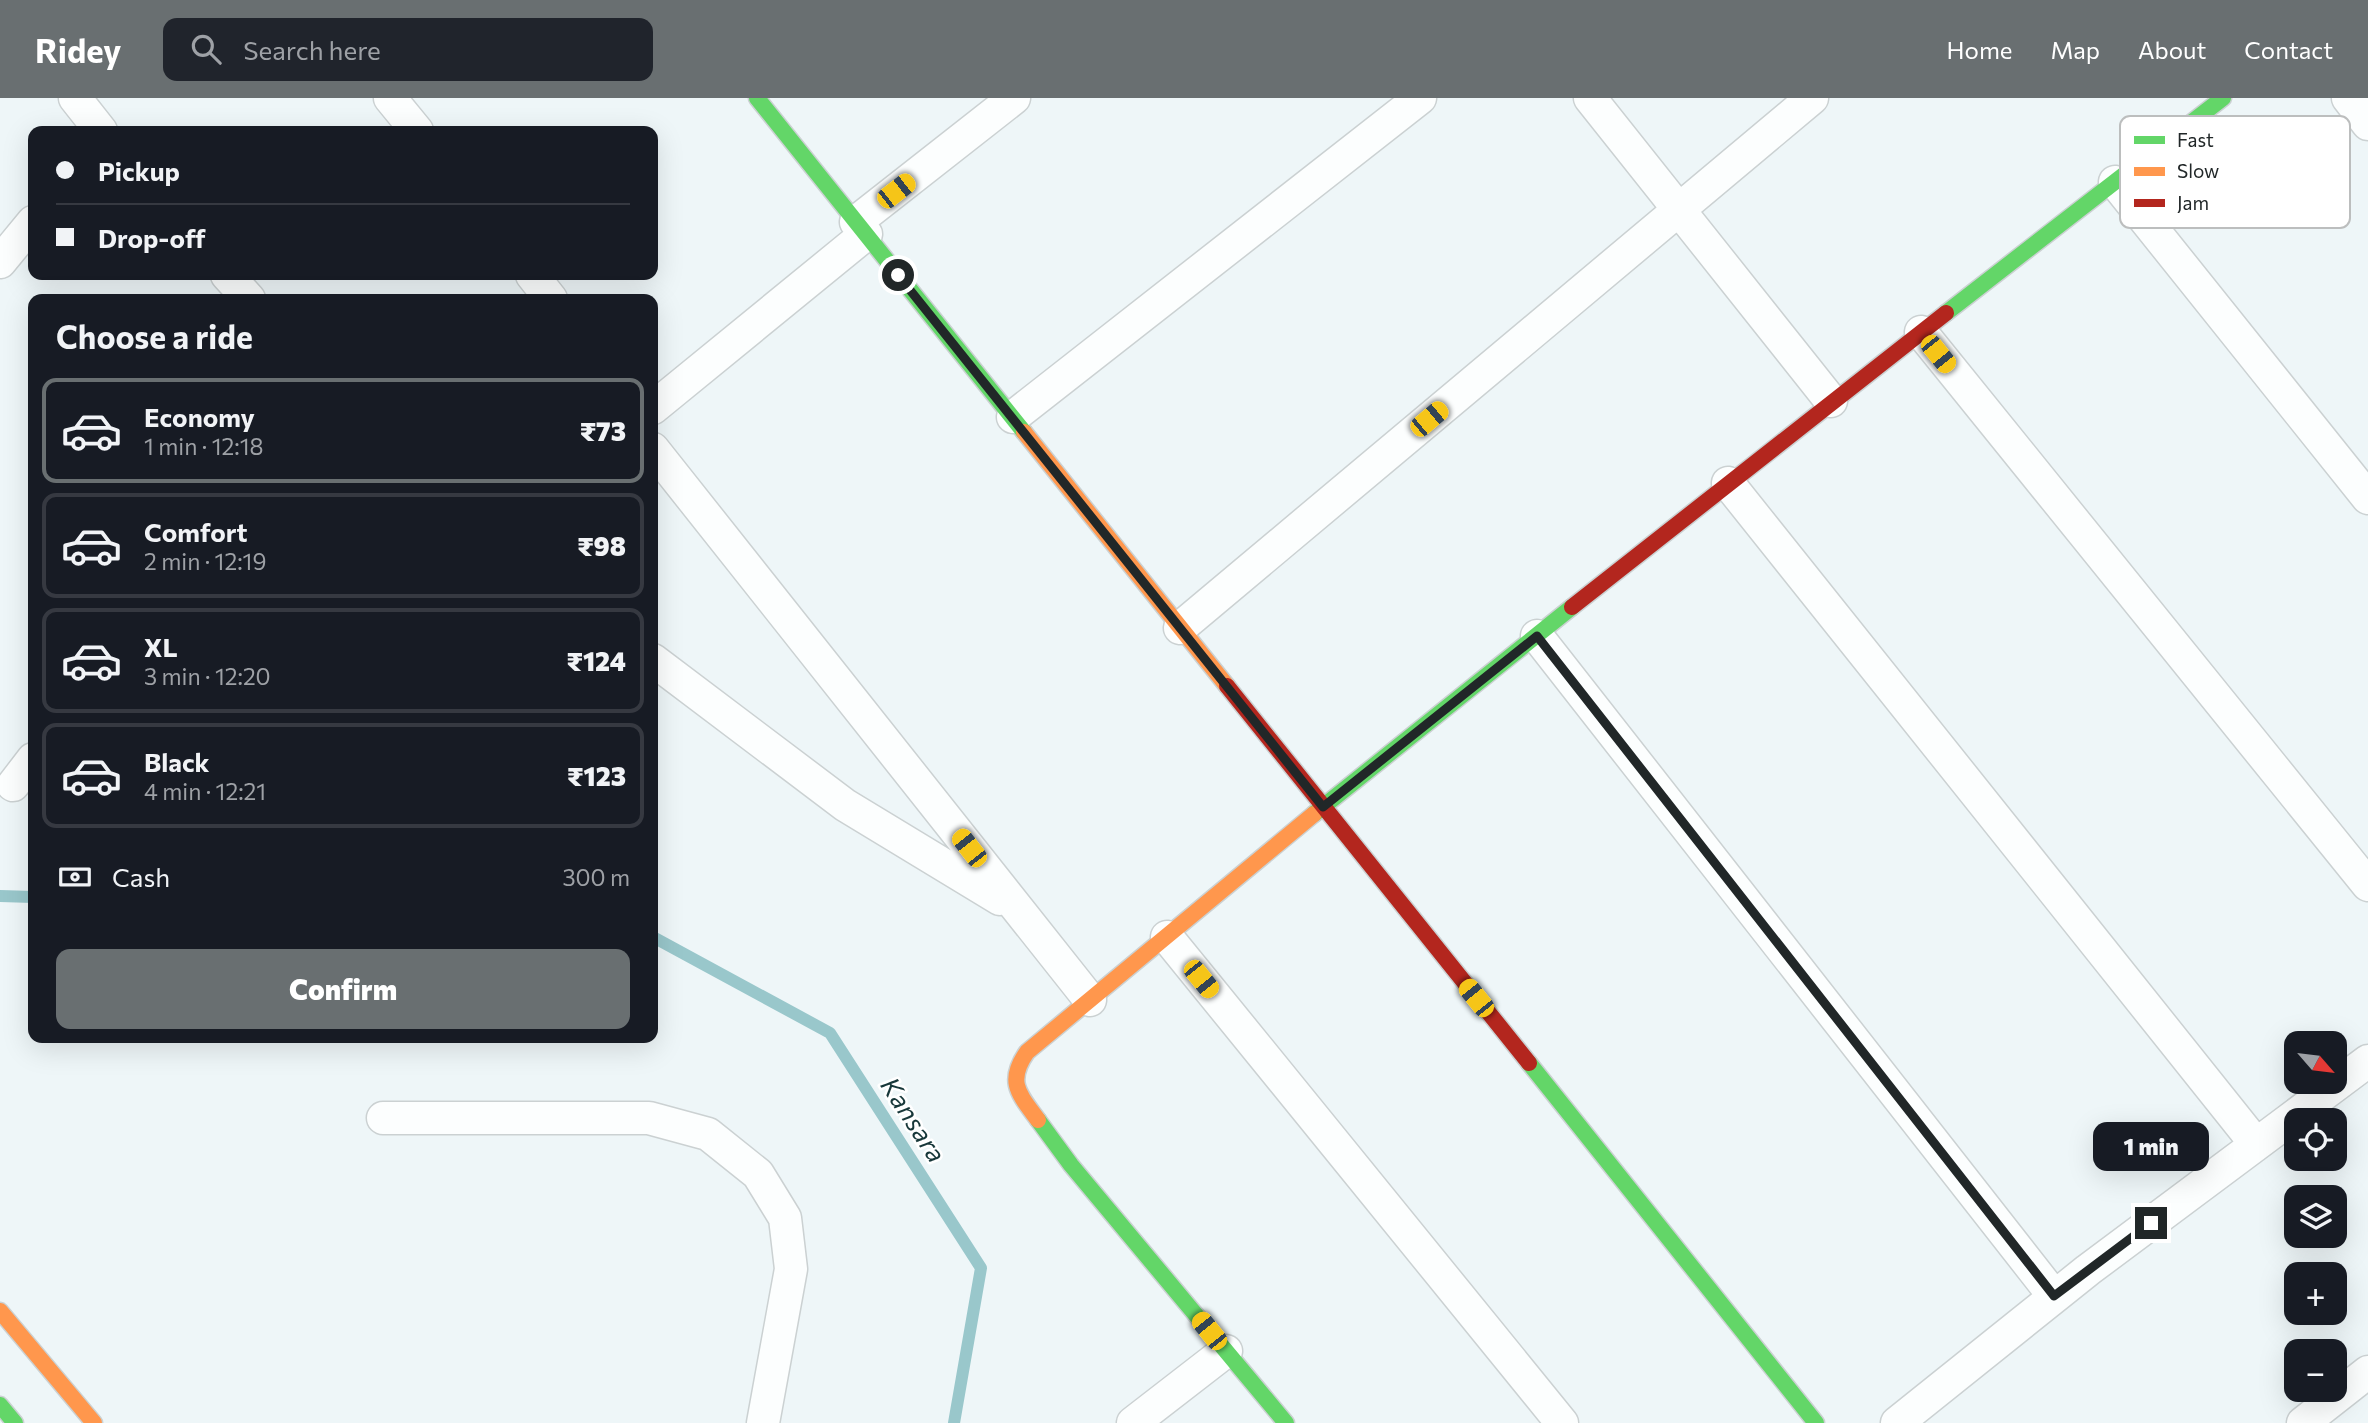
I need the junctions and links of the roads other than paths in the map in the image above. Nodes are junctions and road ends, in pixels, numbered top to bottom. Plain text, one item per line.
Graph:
1 (75, 98) edge
2 (390, 98) edge
3 (757, 98) edge
4 (1014, 98) edge
5 (1420, 98) edge
6 (1590, 98) edge
7 (1812, 98) edge
8 (2223, 98) edge
9 (2348, 98) edge
10 (2200, 116) edge
11 (2368, 124) edge
12 (97, 126) edge
13 (413, 126) edge
14 (2120, 178) edge
15 (2115, 182) junction
16 (2120, 188) edge
17 (1679, 210) junction
18 (28, 228) edge
19 (861, 228) junction
20 (2152, 228) edge
21 (0, 262) edge
22 (232, 280) edge
23 (536, 280) edge
24 (244, 294) edge
25 (547, 294) edge
26 (1921, 332) junction
27 (1831, 401) junction
28 (658, 404) edge
29 (1013, 417) junction
30 (658, 455) edge
31 (1728, 483) junction
32 (2368, 498) edge
33 (1180, 628) junction
34 (1537, 636) junction
35 (658, 664) edge
36 (28, 766) edge
37 (13, 785) dead end
38 (1323, 807) junction
39 (2368, 885) edge
40 (1019, 911) junction
41 (1167, 937) junction
42 (1090, 1000) junction
43 (2368, 1061) edge
44 (383, 1118) dead end
45 (2256, 1144) junction
46 (2054, 1296) junction
47 (0, 1311) edge
48 (1226, 1351) junction
49 (2368, 1372) edge
50 (0, 1405) edge
51 (15, 1423) edge
52 (94, 1423) edge
53 (763, 1423) edge
54 (1133, 1423) edge
55 (1286, 1423) edge
56 (1562, 1423) edge
57 (1816, 1423) edge
58 (1897, 1423) edge
59 (2303, 1423) edge

1 - 12 street
2 - 13 street
3 - 19 street
4 - 19 street
5 - 29 street
6 - 17 street
7 - 17 street
8 - 10 street
9 - 11 street
14 - 15 street
15 - 16 street
15 - 26 street
17 - 27 street
17 - 33 street
18 - 21 street
19 - 28 street
19 - 29 street
20 - 32 street
22 - 24 street
23 - 25 street
26 - 27 street
26 - 39 street
27 - 31 street
29 - 33 street
30 - 40 street
31 - 34 street
31 - 45 street
33 - 38 street
34 - 38 street
34 - 46 street
35 - 40 street
36 - 37 street
38 - 41 street
38 - 57 street
40 - 42 street
41 - 42 street
41 - 56 street
42 - 48 street
43 - 45 street
44 - 53 street
45 - 46 street
46 - 58 street
47 - 52 street
48 - 54 street
48 - 55 street
49 - 59 street
50 - 51 street

